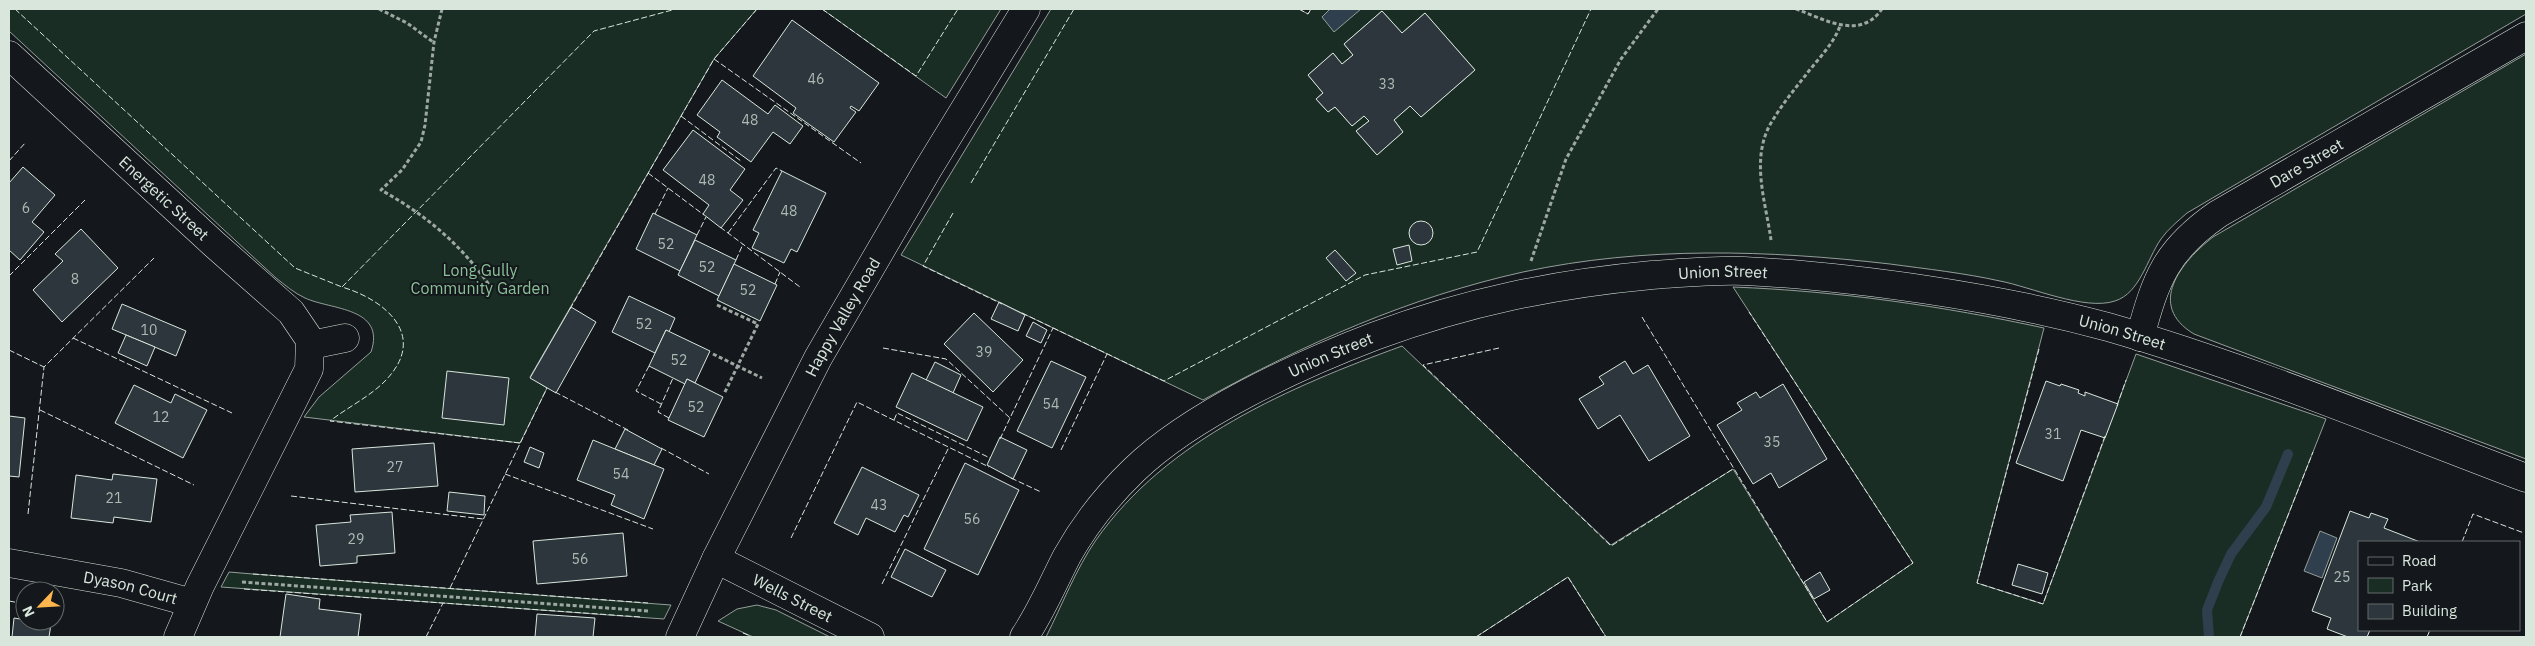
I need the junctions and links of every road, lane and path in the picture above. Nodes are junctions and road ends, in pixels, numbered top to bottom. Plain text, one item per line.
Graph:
1 (378, 9) edge
2 (442, 9) edge
3 (1026, 9) edge
4 (1658, 9) edge
5 (1796, 9) edge
6 (1882, 9) edge
7 (1840, 26) junction
8 (2526, 36) edge
9 (434, 42) junction
10 (9, 55) edge
11 (1776, 273) junction
12 (492, 289) dead end
13 (1521, 292) junction
14 (717, 305) dead end
15 (2140, 337) junction
16 (345, 338) dead end
17 (311, 345) junction
18 (713, 354) dead end
19 (738, 366) junction
20 (762, 378) dead end
21 (724, 394) dead end
22 (2526, 478) edge
23 (716, 559) junction
24 (9, 563) edge
25 (242, 582) dead end
26 (192, 603) junction
27 (649, 611) dead end
28 (178, 637) edge
29 (680, 637) edge
30 (870, 637) edge
31 (1024, 637) edge

1 - 9 path
2 - 9 path
3 - 23 street, Happy Valley Road
4 - 13 path
5 - 7 path
6 - 7 path
7 - 11 path
8 - 15 street, Dare Street
9 - 12 path
10 - 17 street, Energetic Street
11 - 13 street, Union Street
11 - 15 street, Union Street
13 - 31 street, Union Street
14 - 19 path
15 - 22 street, Union Street
16 - 17 street
17 - 26 street
18 - 19 path
19 - 20 path
19 - 21 path
23 - 29 street, Happy Valley Road
23 - 30 street, Wells Street
24 - 26 street, Dyason Court
25 - 27 path
26 - 28 street

